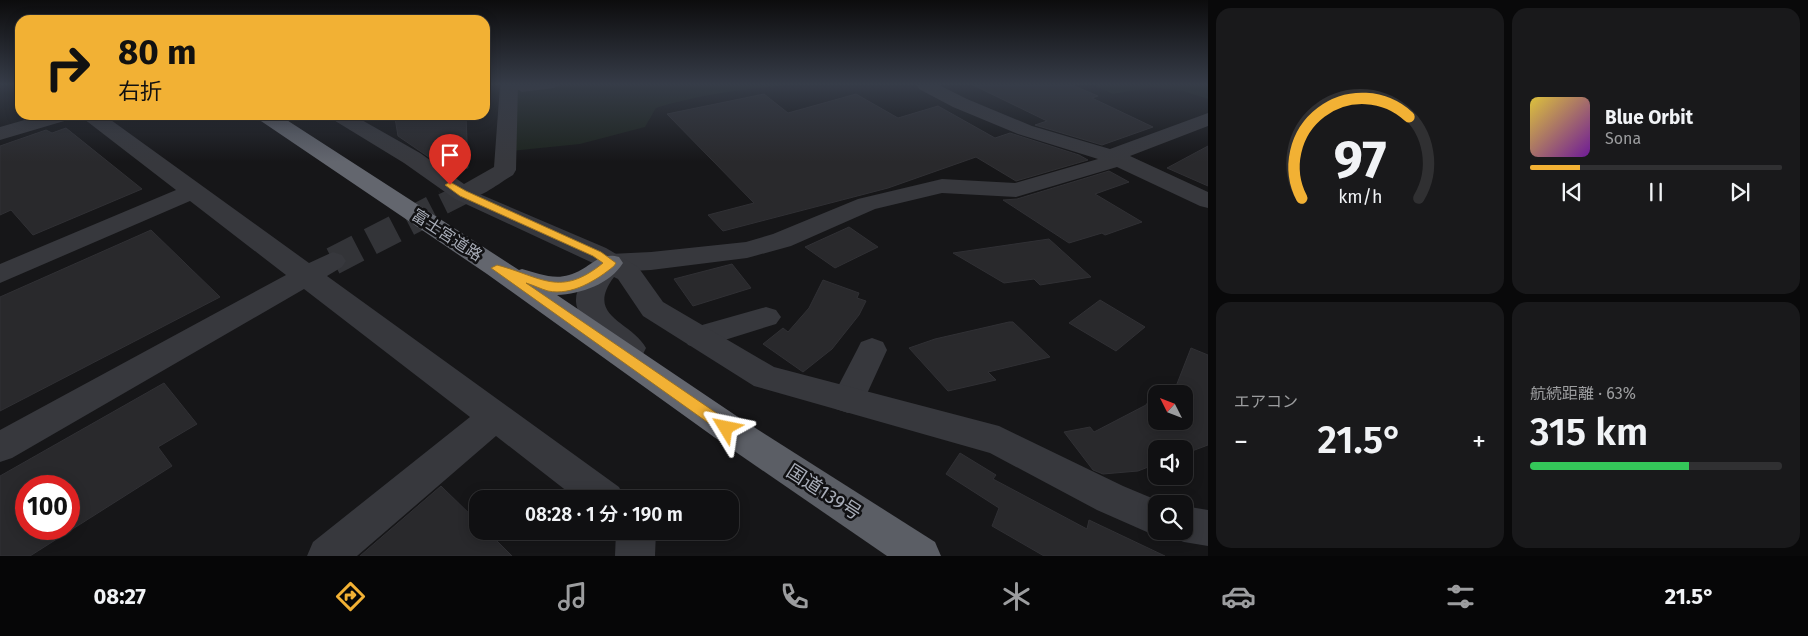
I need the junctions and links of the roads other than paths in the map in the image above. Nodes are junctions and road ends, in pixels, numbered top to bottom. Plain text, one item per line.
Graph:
1 (508, 111) edge
2 (981, 111) edge
3 (1208, 119) edge
4 (47, 120) edge
5 (97, 120) edge
6 (273, 120) edge
7 (347, 120) edge
8 (0, 134) edge
9 (1111, 156) junction
10 (193, 191) junction
11 (463, 194) junction
12 (1208, 201) edge
13 (334, 261) tunnel mouth
14 (610, 263) junction
15 (497, 268) junction
16 (0, 274) edge
17 (307, 276) junction
18 (766, 317) dead end
19 (699, 337) junction
20 (872, 350) dead end
21 (848, 400) junction
22 (496, 416) junction
23 (726, 428) junction
24 (0, 446) edge
25 (594, 490) edge
26 (1148, 515) edge
27 (1193, 526) edge
28 (1208, 528) edge
29 (327, 556) edge
30 (921, 556) edge

1 - 11 street
2 - 9 street
3 - 9 street
4 - 8 street
5 - 10 street
6 - 15 highway, 富士宮道路
7 - 11 street
9 - 12 street
9 - 14 street
10 - 16 street
10 - 17 street
11 - 14 street
13 - 17 street
14 - 15 highway
14 - 19 street
14 - 23 street
15 - 23 highway, 富士宮道路
17 - 22 street
17 - 24 street
18 - 19 street
19 - 21 street
20 - 21 street
21 - 26 street
22 - 25 street
22 - 29 street
23 - 30 highway, 国道139号
27 - 28 street

